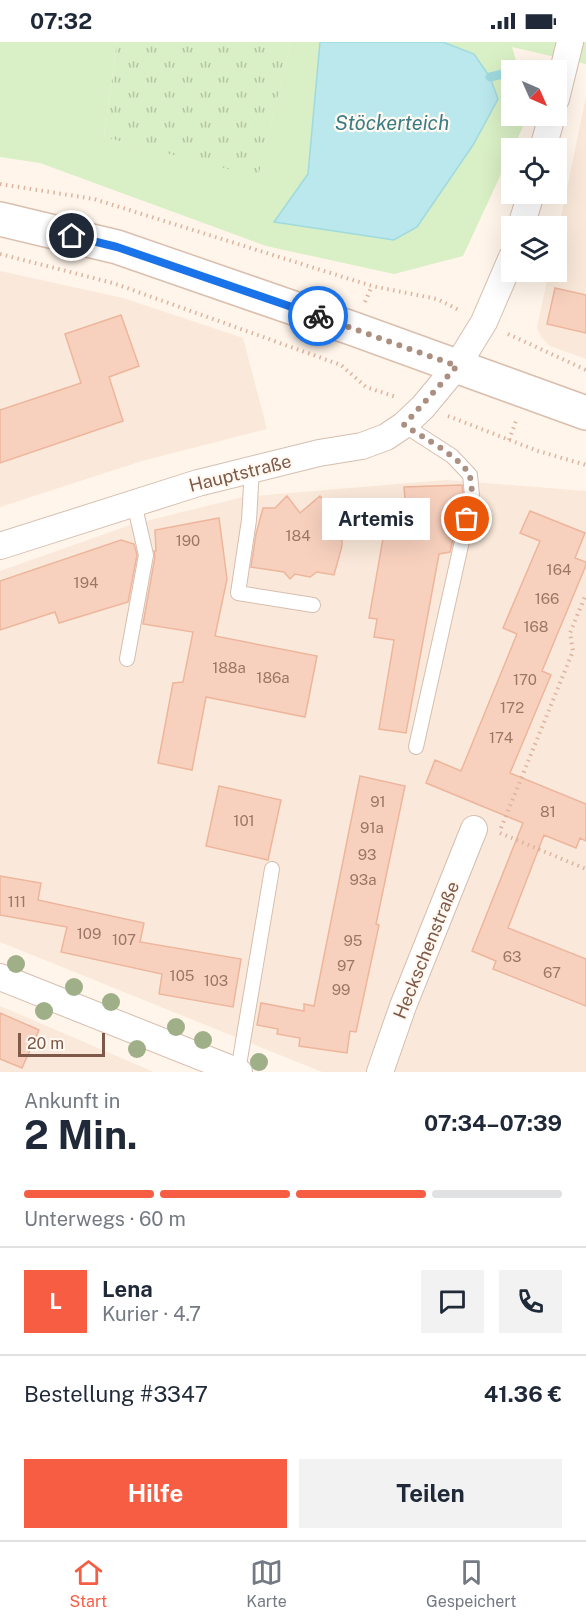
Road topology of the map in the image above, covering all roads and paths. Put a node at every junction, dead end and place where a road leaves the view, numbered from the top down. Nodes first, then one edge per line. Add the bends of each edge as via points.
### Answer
1 (570, 42) edge
2 (566, 60) edge
3 (0, 184) edge
4 (0, 219) edge
5 (0, 254) edge
6 (501, 282) edge
7 (484, 322) junction
8 (457, 366) junction
9 (586, 370) edge
10 (423, 406) junction
11 (586, 412) edge
12 (404, 425) junction
13 (586, 465) edge
14 (252, 469) junction
15 (134, 502) junction
16 (0, 546) edge
17 (586, 594) edge
18 (313, 605) dead end
19 (127, 659) dead end
20 (416, 747) dead end
21 (474, 829) joint
22 (499, 833) junction
23 (272, 869) dead end
24 (586, 869) edge
25 (0, 976) edge
26 (230, 1070) edge
27 (380, 1072) edge

1 - 2 street
3 - 7 path via 94,199 372,286 437,299
4 - 8 main road via 117,247
5 - 10 path via 113,283 286,345 340,365 366,387
6 - 7 street, Hauptstraße
7 - 8 street, Hauptstraße
7 - 9 path
8 - 10 street, Hauptstraße
8 - 11 main road
10 - 12 street, Hauptstraße
10 - 13 path via 538,451
12 - 14 street, Hauptstraße via 386,438 362,446
12 - 20 lane via 452,456 470,475 472,496
14 - 15 street, Hauptstraße
14 - 18 lane via 238,593
15 - 16 street, Hauptstraße
15 - 19 lane via 146,555
17 - 22 path via 570,633 573,651
21 - 22 path
21 - 27 street, Heckschenstraße
22 - 24 path
23 - 26 lane
25 - 26 street

